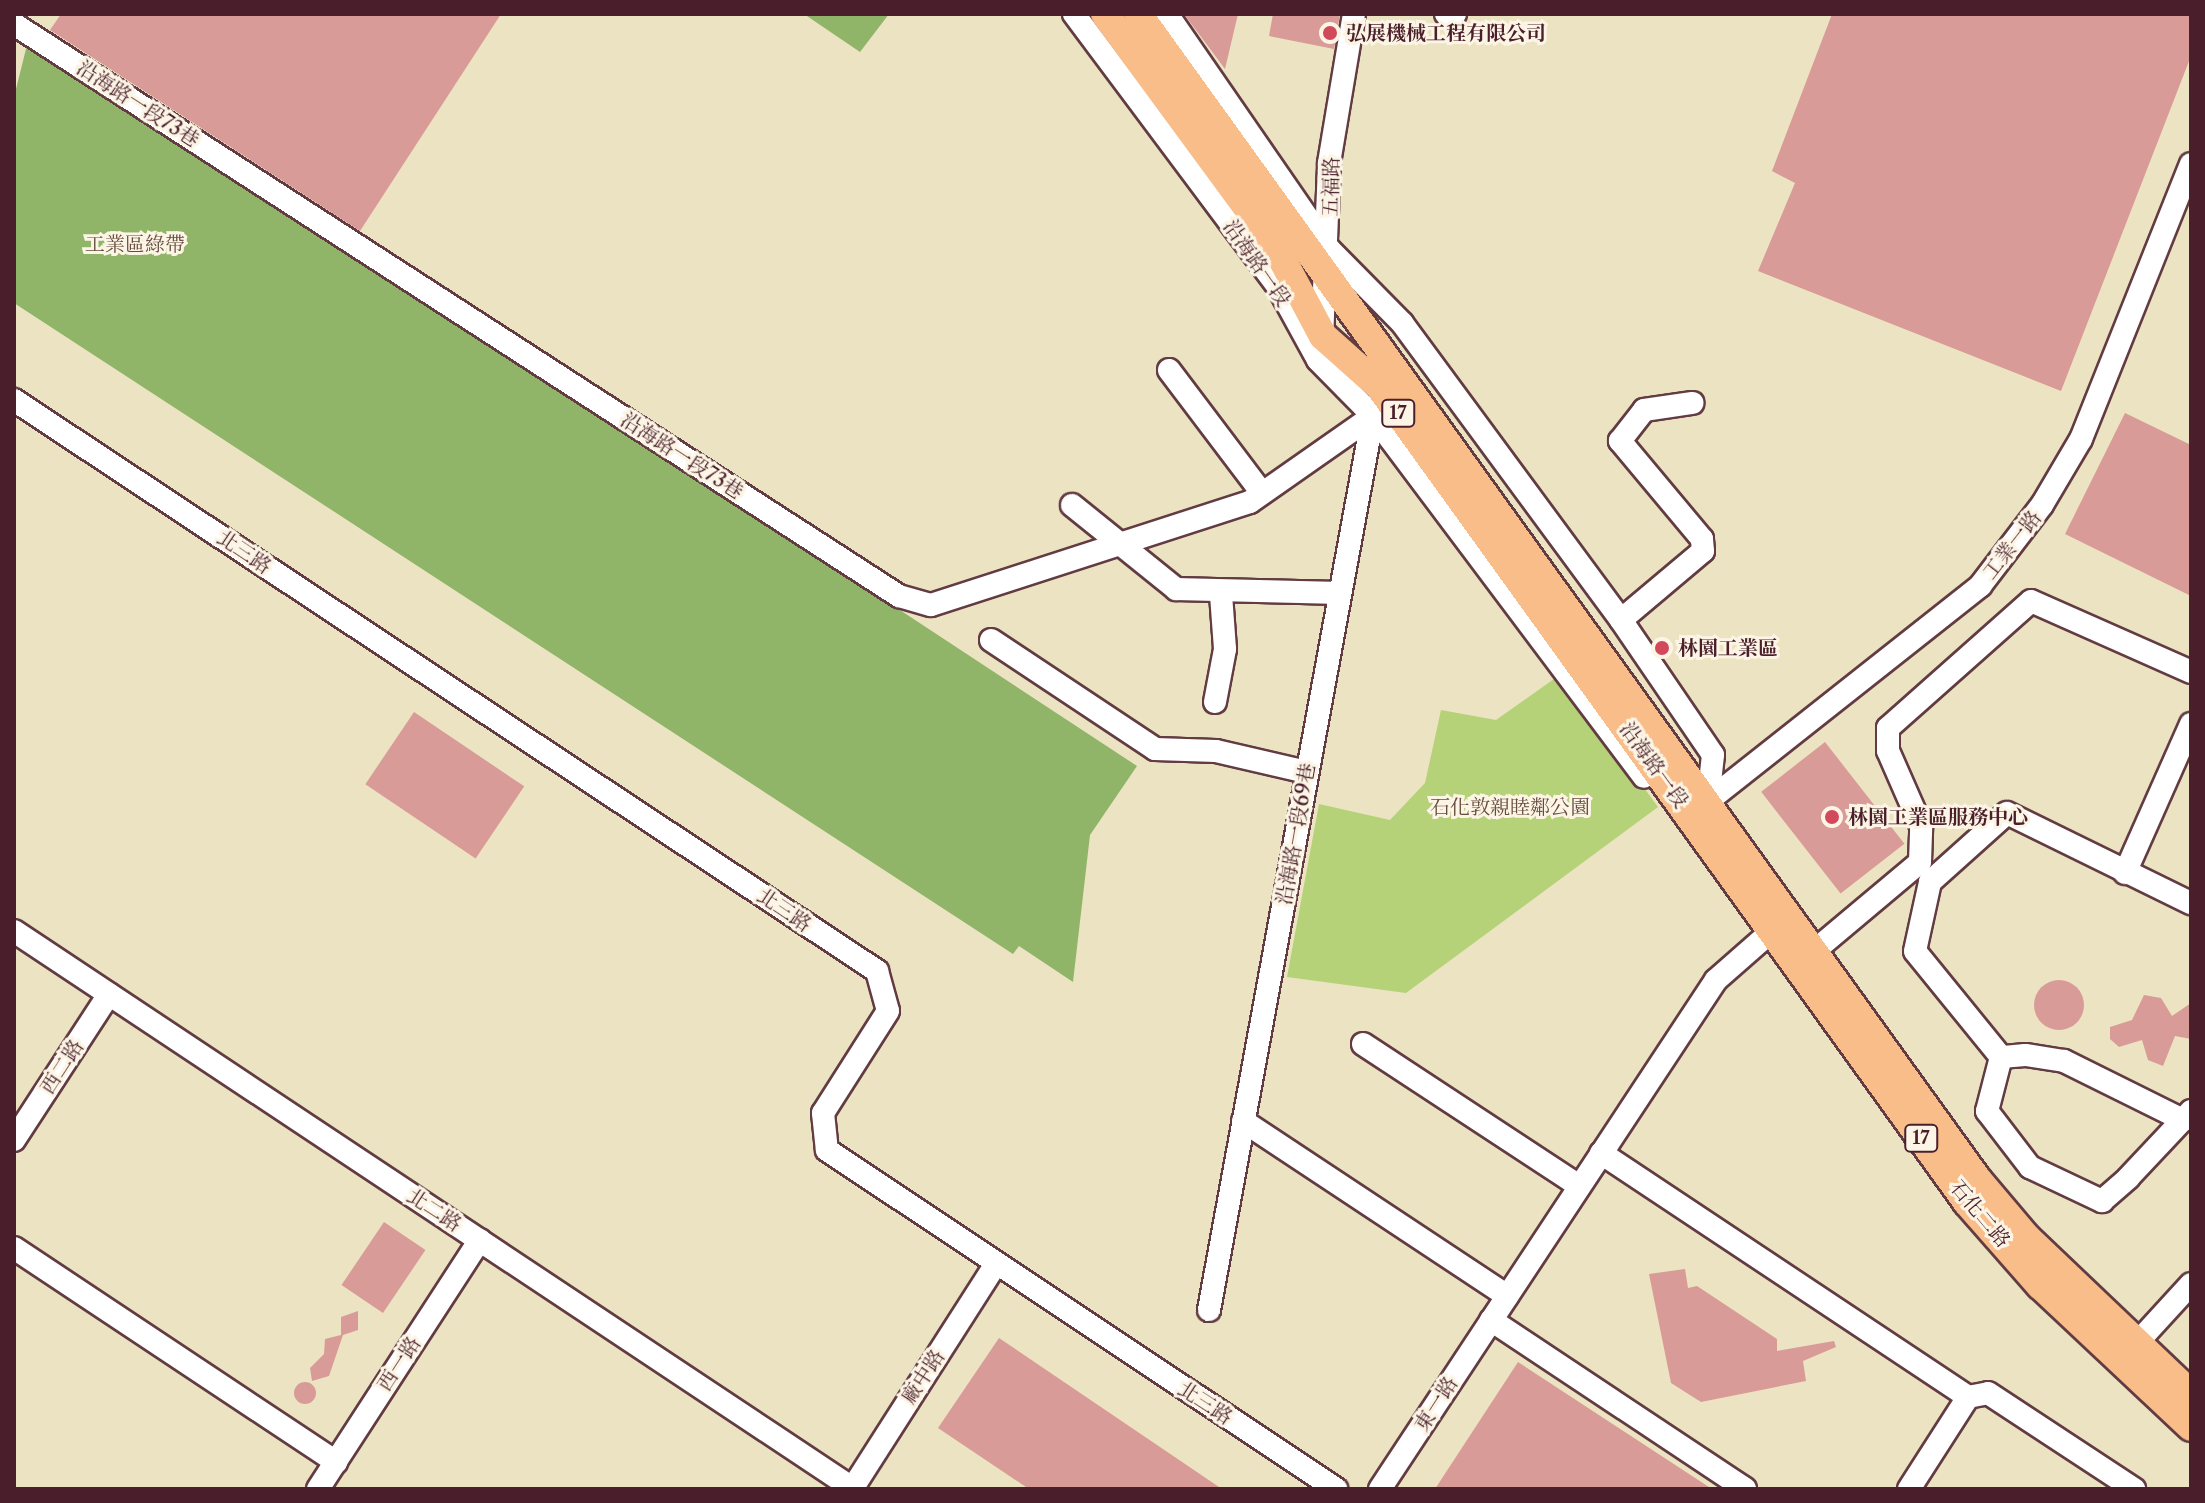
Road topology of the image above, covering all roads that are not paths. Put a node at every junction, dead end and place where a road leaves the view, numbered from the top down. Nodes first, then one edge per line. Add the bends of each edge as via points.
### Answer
1 (1074, 14) edge
2 (1105, 14) edge
3 (1138, 14) edge
4 (1167, 14) edge
5 (1354, 14) edge
6 (1446, 14) edge
7 (1455, 14) edge
8 (21, 29) edge
9 (2191, 164) edge
10 (1330, 250) junction
11 (1326, 280) junction
12 (1321, 348) junction
13 (1386, 358) junction
14 (1169, 370) dead end
15 (1379, 386) junction
16 (14, 400) edge
17 (1692, 403) dead end
18 (1373, 416) junction
19 (1262, 493) junction
20 (1072, 505) dead end
21 (1116, 546) junction
22 (1340, 593) junction
23 (1221, 595) junction
24 (1621, 620) junction
25 (991, 640) dead end
26 (2191, 672) edge
27 (1215, 702) dead end
28 (2191, 724) edge
29 (1307, 772) junction
30 (1699, 808) junction
31 (1925, 872) junction
32 (2125, 873) junction
33 (2191, 903) edge
34 (1782, 923) junction
35 (14, 931) edge
36 (1806, 958) junction
37 (109, 994) junction
38 (1363, 1044) dead end
39 (2001, 1057) junction
40 (2187, 1115) edge
41 (1243, 1121) junction
42 (14, 1140) edge
43 (1601, 1153) junction
44 (1579, 1186) junction
45 (480, 1240) junction
46 (14, 1248) edge
47 (995, 1265) junction
48 (2191, 1284) edge
49 (1507, 1296) junction
50 (1209, 1310) dead end
51 (1491, 1320) junction
52 (2136, 1344) junction
53 (2191, 1394) edge
54 (1968, 1397) junction
55 (2191, 1427) edge
56 (336, 1462) junction
57 (318, 1489) edge
58 (853, 1489) edge
59 (1336, 1489) edge
60 (1380, 1489) edge
61 (1745, 1489) edge
62 (1909, 1489) edge
63 (2134, 1489) edge

1 - 12 street, 沿海路一段
2 - 12 main road, 沿海路一段 / 17 via 1274,244
3 - 11 main road, 沿海路一段 / 17
4 - 10 street, 沿海路一段
5 - 10 street, 五福路 via 1329,163
6 - 7 street
8 - 21 street, 沿海路一段73巷 via 899,596 931,605
9 - 30 street, 工業一路 via 2081,439 2034,517 1980,586
10 - 11 street, 五福路
10 - 24 street, 沿海路一段 via 1402,323
11 - 12 street, 五福路
11 - 13 main road, 沿海路一段 / 17
12 - 15 main road, 沿海路一段 / 17
12 - 18 street, 沿海路一段
13 - 15 street, 沿海路一段69巷
13 - 30 main road, 沿海路一段 / 17
14 - 19 street
15 - 18 street, 沿海路一段69巷
15 - 30 main road, 沿海路一段 / 17
16 - 47 street, 北三路 via 877,971 888,1011 823,1113 827,1150
17 - 24 street via 1644,410 1620,441 1702,539 1703,551
18 - 19 street, 沿海路一段73巷
18 - 22 street, 沿海路一段69巷
18 - 30 street, 沿海路一段 via 1660,797
19 - 21 street, 沿海路一段73巷
20 - 21 street
21 - 23 street via 1176,589
22 - 23 street
22 - 29 street, 沿海路一段69巷
23 - 27 street via 1225,649
24 - 30 street, 沿海路一段 via 1713,755
25 - 29 street via 1155,749 1216,751
26 - 31 street via 2031,601 1888,728 1888,751 1921,826
28 - 32 street
29 - 41 street, 沿海路一段69巷
30 - 34 main road, 石化二路 / 17
31 - 32 street via 2007,813
31 - 36 street
31 - 39 street via 1915,951
32 - 33 street
34 - 36 main road, 石化二路 / 17
34 - 43 street, 東一路 via 1716,980
35 - 37 street, 北二路
36 - 52 main road, 石化二路 / 17 via 1977,1179
36 - 55 main road, 石化二路 / 17 via 1967,1202 2040,1285
37 - 42 street, 西二路
37 - 45 street, 北二路
38 - 44 street
39 - 40 street via 2064,1061
39 - 40 street via 1987,1111 2030,1167 2102,1201
41 - 49 street
41 - 50 street, 沿海路一段69巷
43 - 44 street, 東一路
43 - 54 street
44 - 49 street, 東一路
45 - 56 street, 西一路
45 - 58 street, 北二路
46 - 56 street
47 - 58 street, 廠中路
47 - 59 street, 北三路
48 - 52 street
49 - 51 street, 東一路
51 - 60 street, 東一路
51 - 61 street
52 - 53 main road, 石化二路 / 17
54 - 62 street
54 - 63 street via 1988,1393
56 - 57 street, 西一路

